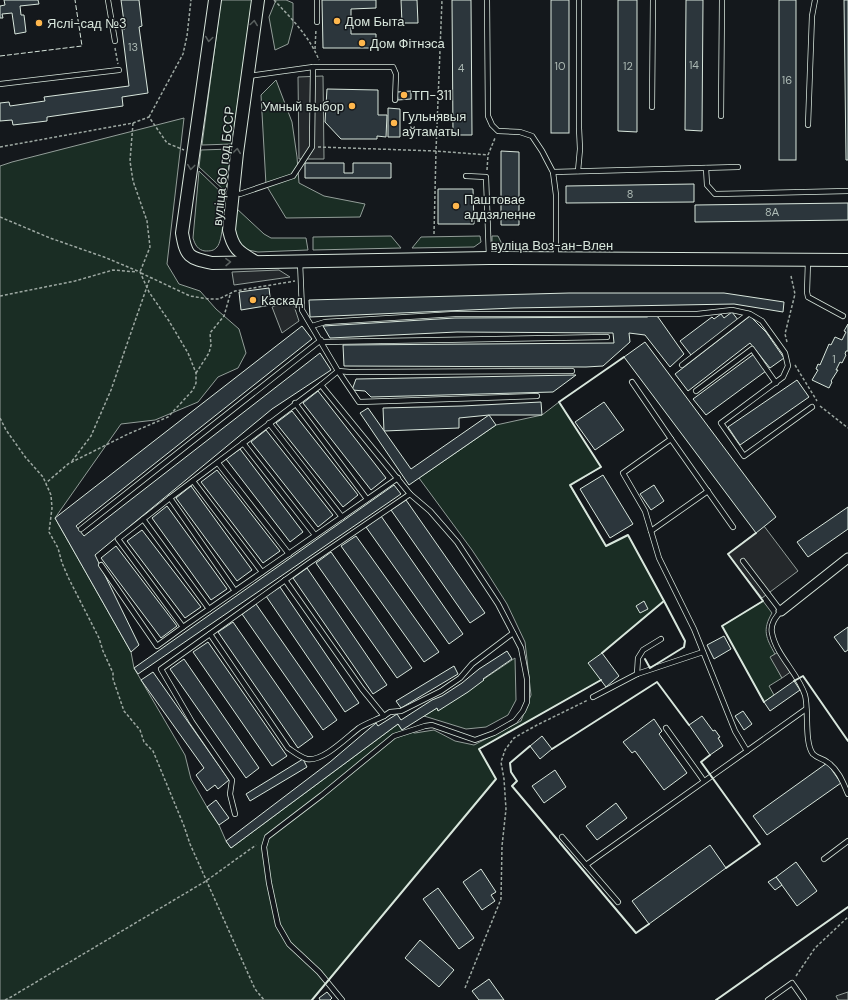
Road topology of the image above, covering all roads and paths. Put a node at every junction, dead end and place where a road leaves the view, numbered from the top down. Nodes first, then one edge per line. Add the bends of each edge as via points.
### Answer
1 (108, 0) edge
2 (191, 0) edge
3 (215, 0) edge
4 (258, 0) edge
5 (274, 0) edge
6 (317, 0) edge
7 (442, 0) edge
8 (487, 0) edge
9 (579, 0) edge
10 (653, 0) edge
11 (722, 0) edge
12 (815, 0) edge
13 (317, 22) joint
14 (114, 41) joint
15 (315, 49) junction
16 (313, 67) junction
17 (322, 67) junction
18 (119, 70) joint
19 (247, 76) junction
20 (0, 84) edge
21 (395, 100) dead end
22 (652, 107) dead end
23 (721, 116) dead end
24 (149, 117) junction
25 (133, 123) junction
26 (808, 125) dead end
27 (498, 131) junction
28 (0, 147) edge
29 (312, 147) junction
30 (436, 150) junction
31 (185, 151) dead end
32 (488, 156) junction
33 (738, 167) dead end
34 (706, 168) junction
35 (578, 171) junction
36 (553, 172) junction
37 (466, 176) dead end
38 (486, 177) junction
39 (848, 191) edge
40 (240, 194) dead end
41 (0, 217) edge
42 (434, 234) dead end
43 (489, 258) junction
44 (556, 259) junction
45 (808, 259) junction
46 (848, 260) edge
47 (256, 262) junction
48 (300, 262) junction
49 (140, 272) junction
50 (791, 276) dead end
51 (150, 277) junction
52 (301, 280) junction
53 (146, 287) junction
54 (230, 294) junction
55 (0, 296) edge
56 (748, 314) junction
57 (843, 316) dead end
58 (312, 326) junction
59 (607, 338) dead end
60 (321, 341) junction
61 (787, 342) dead end
62 (794, 362) dead end
63 (682, 365) dead end
64 (338, 371) junction
65 (572, 371) dead end
66 (196, 373) junction
67 (632, 382) dead end
68 (776, 383) junction
69 (321, 385) junction
70 (696, 391) dead end
71 (537, 396) dead end
72 (295, 403) junction
73 (812, 407) dead end
74 (0, 418) edge
75 (269, 423) junction
76 (848, 428) edge
77 (672, 439) junction
78 (243, 443) junction
79 (71, 463) junction
80 (218, 463) junction
81 (398, 478) junction
82 (193, 481) junction
83 (46, 483) junction
84 (708, 491) junction
85 (410, 494) junction
86 (170, 498) junction
87 (367, 499) junction
88 (342, 517) junction
89 (143, 519) junction
90 (733, 526) dead end
91 (81, 529) dead end
92 (651, 531) junction
93 (315, 535) junction
94 (288, 554) junction
95 (848, 558) edge
96 (743, 561) dead end
97 (101, 565) dead end
98 (262, 572) junction
99 (285, 580) junction
100 (235, 591) junction
101 (208, 609) junction
102 (781, 611) junction
103 (183, 627) junction
104 (513, 633) junction
105 (210, 634) junction
106 (661, 639) dead end
107 (703, 652) junction
108 (638, 674) junction
109 (593, 698) joint
110 (806, 709) junction
111 (384, 716) junction
112 (666, 728) dead end
113 (746, 751) junction
114 (704, 781) junction
115 (848, 794) edge
116 (235, 814) dead end
117 (267, 837) junction
118 (562, 837) dead end
119 (848, 841) edge
120 (824, 858) dead end
121 (586, 865) junction
122 (206, 881) junction
123 (618, 902) dead end
124 (848, 917) edge
125 (792, 984) junction
126 (464, 988) dead end
127 (5, 1000) edge
128 (264, 1000) edge
129 (342, 1000) edge
130 (768, 1000) edge
131 (804, 1000) edge

1 - 14 lane
2 - 24 path via 183,54
3 -> 47 main road via 182,232 185,249 194,259 212,263
19 -> 4 main road, вуліца 60 год БССР
5 - 15 path
6 - 13 lane
7 - 30 path
8 - 27 lane via 488,116
9 - 35 lane
10 - 22 lane
11 - 23 lane
12 - 26 lane via 812,16
13 - 15 path
14 - 18 path
15 - 17 path
16 - 17 lane
16 - 19 lane
16 - 29 lane
17 - 21 lane via 393,67 396,74
18 - 20 lane
47 -> 19 main road, вуліца 60 год БССР via 241,253 232,242 229,230
24 - 25 path
24 - 31 path via 167,143
25 - 28 path
25 - 49 path via 130,161 133,181 147,221 150,247
27 - 32 path
27 - 36 lane via 520,132 532,136
29 - 30 path
29 - 40 lane via 293,176
30 - 32 path
30 - 42 path
32 - 38 path
33 - 34 lane
34 - 35 lane
34 - 39 lane via 706,185 715,194
35 - 36 lane
36 - 44 lane via 556,194
37 - 38 lane
38 - 43 lane
41 - 49 path
43 - 44 main road, вуліца Воз-ан-Влен
43 - 48 main road, вуліца Воз-ан-Влен
44 - 45 main road, вуліца Воз-ан-Влен
45 - 46 main road, вуліца Воз-ан-Влен
45 - 57 lane via 808,297
47 - 48 main road, вуліца Воз-ан-Влен
48 - 52 lane
49 - 51 path
49 - 53 path
49 - 55 path via 113,270 75,281
50 - 61 path via 795,294 785,334
51 - 53 path
51 - 54 path via 190,296 219,299
52 - 54 path
52 - 58 lane via 302,310
53 - 66 path via 188,353
53 - 79 path via 111,390 91,436
54 - 66 path via 224,316 210,333 209,353
56 - 58 lane via 732,310 697,314 455,314 325,322
56 - 63 lane
56 - 68 lane via 762,321 785,353 788,366 783,377
58 - 60 lane
59 - 60 lane
60 - 64 lane
60 - 91 lane
62 - 76 path via 821,408
64 - 65 lane
64 - 69 lane
64 - 71 lane via 359,402
66 - 79 path via 193,390 168,417
67 - 77 lane
68 - 70 lane via 752,349
68 - 73 lane via 721,423 744,456
69 - 72 lane
69 - 81 lane
72 - 75 lane
72 - 87 lane
74 - 83 path via 6,430
75 - 78 lane
75 - 88 lane
77 - 84 lane
77 - 92 lane via 623,473 645,511
78 - 80 lane
78 - 93 lane
79 - 83 path
80 - 82 lane
80 - 94 lane
81 - 85 lane
81 - 87 lane
82 - 86 lane
82 - 98 lane
83 - 122 path via 51,495 52,508 49,532 99,638 113,673 124,712 140,730 144,742 153,751
84 - 90 lane
84 - 92 lane
85 - 99 lane
85 - 104 lane via 430,511 457,542 498,604
86 - 89 lane
86 - 100 lane
87 - 88 lane
88 - 93 lane
89 - 101 lane
89 - 103 lane via 118,539
92 - 107 lane via 659,558
93 - 94 lane
94 - 98 lane
95 - 102 street
96 - 102 lane
97 - 103 lane via 157,646
98 - 100 lane
99 - 105 lane
99 - 111 lane
100 - 101 lane
101 - 103 lane
102 - 110 lane via 776,616 772,632 776,644 800,684 805,696
104 - 111 lane via 472,664 460,678 440,691 401,712 390,712
104 - 117 lane via 521,648 528,702 515,721 475,740 432,725 394,736
105 - 111 lane via 288,748 296,754 308,759 320,757 361,727
105 - 116 lane via 161,669 192,722 232,780 230,794
106 - 108 lane via 643,650 638,658
107 - 108 lane
107 - 113 lane via 735,731
108 - 109 lane
109 - 126 path via 514,738 505,750 501,762 506,809 501,899
110 - 113 lane
110 - 115 lane via 809,742 813,754 831,765 839,774
112 - 114 lane
113 - 114 lane
114 - 121 lane
117 - 122 path
117 - 129 lane via 264,847 278,925 289,944 319,972
118 - 121 lane
119 - 120 lane
121 - 123 lane
122 - 127 path
122 - 128 path via 255,989
124 - 125 path via 815,948
125 - 130 lane
125 - 131 lane

